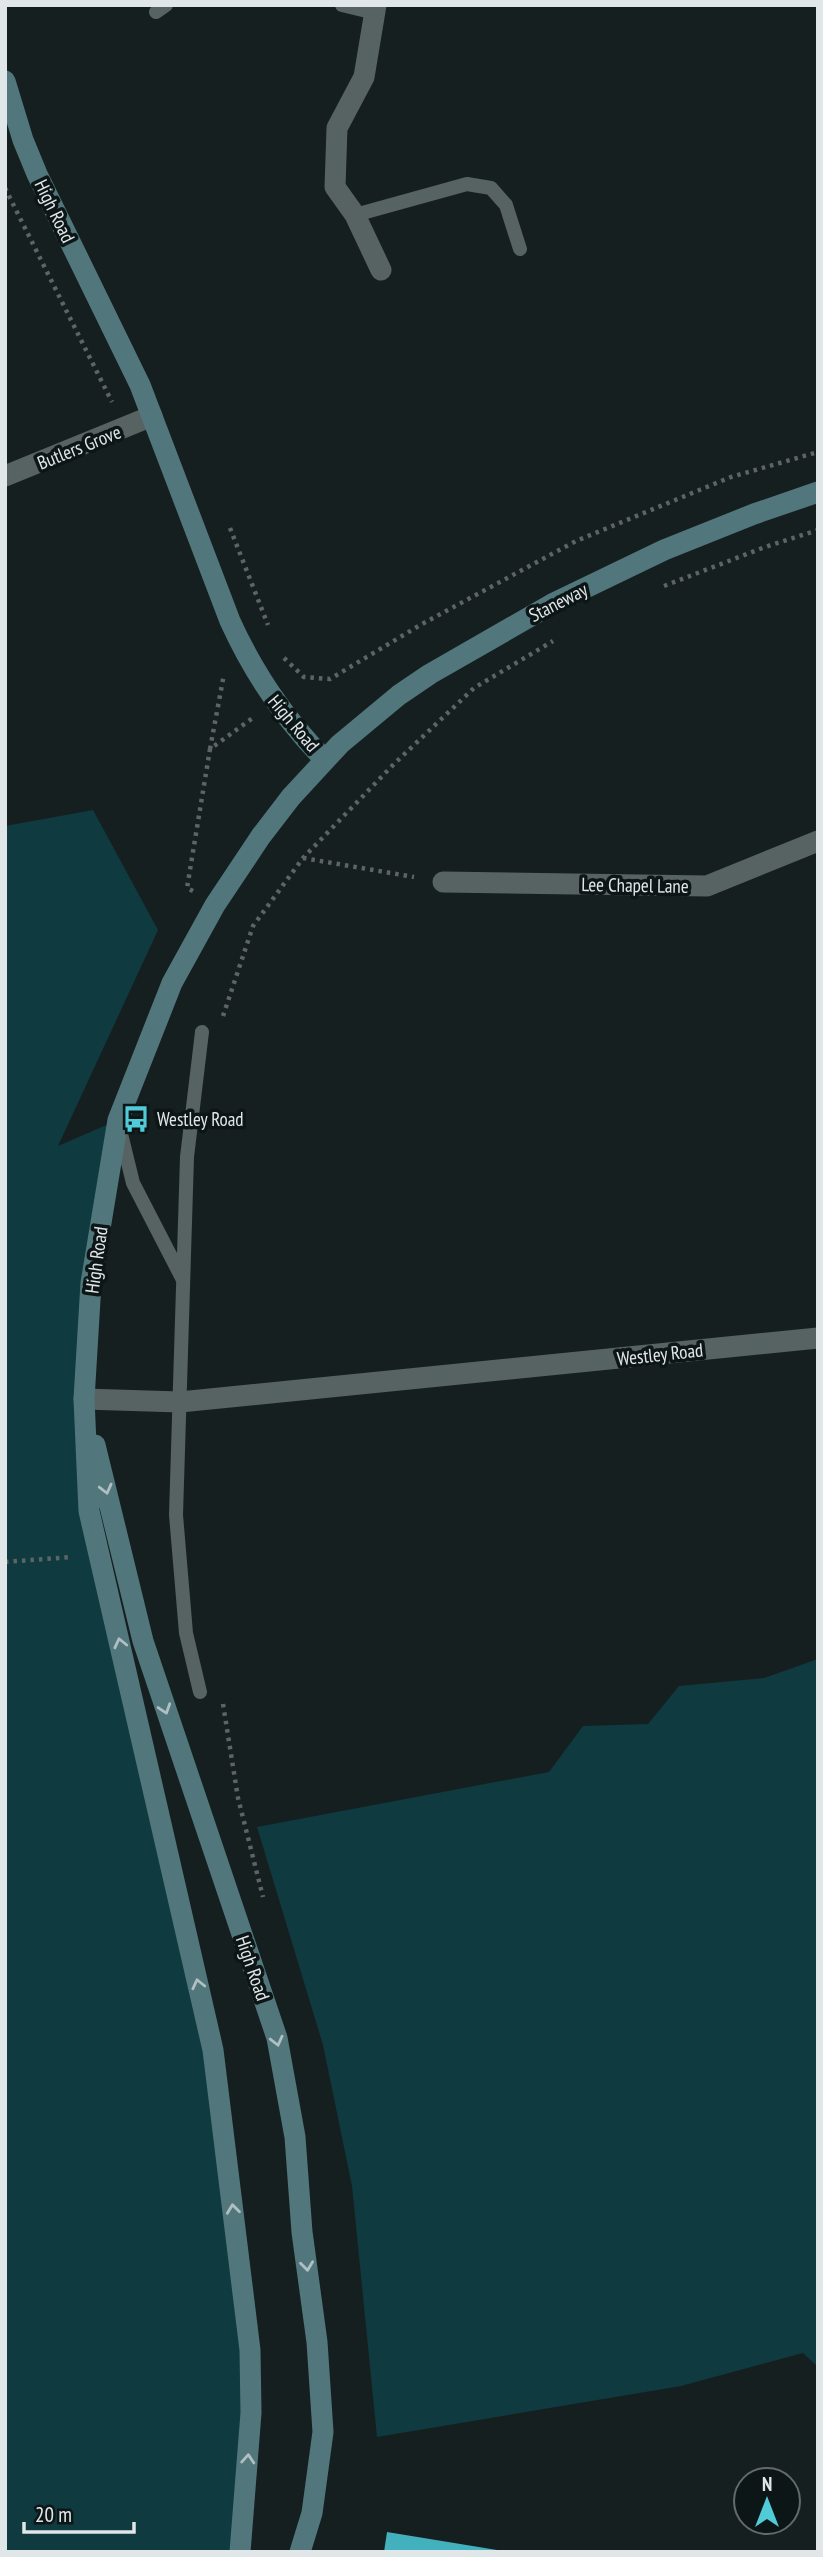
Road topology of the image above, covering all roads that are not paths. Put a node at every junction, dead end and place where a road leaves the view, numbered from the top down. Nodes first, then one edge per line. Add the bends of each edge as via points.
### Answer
1 (342, 5) edge
2 (375, 9) edge
3 (5, 81) edge
4 (355, 215) junction
5 (520, 249) dead end
6 (381, 270) dead end
7 (152, 416) junction
8 (5, 476) edge
9 (818, 492) edge
10 (324, 759) junction
11 (818, 841) edge
12 (443, 882) road end
13 (202, 1032) dead end
14 (118, 1120) junction
15 (182, 1279) junction
16 (818, 1338) edge
17 (84, 1399) junction
18 (180, 1402) junction
19 (200, 1692) dead end
20 (240, 2552) edge
21 (300, 2552) edge

1 - 2 lane
2 - 4 street via 364,77 337,128 335,187
3 - 7 main road, High Road via 37,174
4 - 5 lane via 467,184 491,188 506,205
4 - 6 street
7 - 8 street, Butlers Grove
7 - 10 main road, High Road via 246,655 274,701
9 - 10 main road, Staneway via 664,550 508,628 399,695
10 - 14 main road, High Road via 261,836 215,905 172,983
11 - 12 street, Lee Chapel Lane via 707,886
13 - 15 lane via 187,1157
14 - 15 lane via 133,1183
14 - 17 main road, High Road via 91,1283
15 - 18 lane
16 - 18 street, Westley Road
17 - 18 street, Westley Road
20 -> 17 main road, High Road via 251,2413 250,2350 213,2050 89,1511
17 -> 21 main road, High Road via 143,1641 277,2038 295,2137 323,2432 312,2513
18 - 19 lane via 176,1515 186,1633

